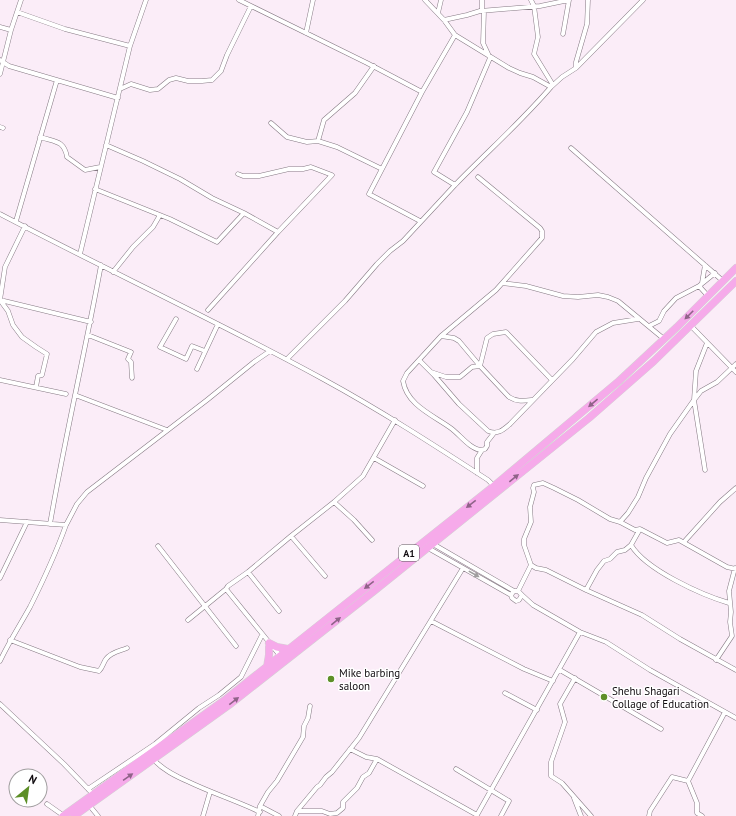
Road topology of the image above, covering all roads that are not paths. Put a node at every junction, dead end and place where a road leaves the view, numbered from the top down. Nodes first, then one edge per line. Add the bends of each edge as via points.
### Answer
1 (21, 0) edge
2 (146, 0) edge
3 (238, 0) edge
4 (312, 0) edge
5 (425, 0) edge
6 (441, 0) edge
7 (482, 0) edge
8 (531, 0) edge
9 (569, 0) edge
10 (588, 0) edge
11 (644, 0) edge
12 (251, 6) junction
13 (534, 6) junction
14 (483, 11) junction
15 (17, 12) junction
16 (438, 13) junction
17 (444, 20) junction
18 (0, 27) edge
19 (11, 30) junction
20 (306, 33) junction
21 (563, 34) dead end
22 (455, 35) junction
23 (130, 46) junction
24 (488, 55) junction
25 (2, 61) edge
26 (374, 66) junction
27 (576, 68) junction
28 (0, 74) edge
29 (57, 80) junction
30 (552, 86) junction
31 (120, 90) junction
32 (422, 92) junction
33 (118, 98) junction
34 (272, 123) dead end
35 (40, 137) junction
36 (318, 140) junction
37 (106, 146) junction
38 (571, 148) dead end
39 (100, 167) junction
40 (382, 169) junction
41 (238, 174) dead end
42 (478, 177) dead end
43 (455, 185) junction
44 (95, 189) junction
45 (244, 213) junction
46 (0, 215) edge
47 (160, 215) junction
48 (16, 221) junction
49 (420, 222) junction
50 (25, 226) junction
51 (278, 232) junction
52 (80, 254) junction
53 (101, 265) junction
54 (705, 265) junction
55 (736, 268) edge
56 (113, 272) junction
57 (715, 273) junction
58 (723, 281) junction
59 (736, 281) edge
60 (502, 283) junction
61 (700, 284) junction
62 (733, 288) edge
63 (708, 297) junction
64 (0, 300) edge
65 (713, 304) junction
66 (208, 310) dead end
67 (176, 319) dead end
68 (638, 319) junction
69 (91, 322) junction
70 (218, 324) junction
71 (648, 326) junction
72 (691, 326) junction
73 (88, 335) junction
74 (441, 336) junction
75 (664, 339) junction
76 (707, 343) junction
77 (205, 351) junction
78 (270, 351) junction
79 (287, 359) junction
80 (418, 360) junction
81 (736, 364) edge
82 (480, 366) junction
83 (732, 368) junction
84 (197, 369) dead end
85 (431, 372) junction
86 (736, 372) edge
87 (132, 378) dead end
88 (0, 380) edge
89 (552, 380) junction
90 (36, 387) junction
91 (66, 394) dead end
92 (75, 395) junction
93 (533, 400) junction
94 (694, 400) junction
95 (395, 420) junction
96 (167, 430) junction
97 (494, 433) junction
98 (482, 450) junction
99 (374, 458) junction
100 (705, 470) dead end
101 (477, 473) junction
102 (424, 486) dead end
103 (494, 486) junction
104 (736, 488) edge
105 (334, 502) junction
106 (0, 520) edge
107 (27, 522) junction
108 (620, 522) junction
109 (50, 524) junction
110 (66, 525) junction
111 (640, 529) junction
112 (291, 536) junction
113 (372, 540) dead end
114 (684, 542) junction
115 (631, 545) junction
116 (158, 546) dead end
117 (430, 546) junction
118 (531, 565) junction
119 (463, 568) junction
120 (735, 568) edge
121 (248, 572) junction
122 (325, 576) dead end
123 (0, 578) edge
124 (226, 589) junction
125 (586, 590) junction
126 (514, 592) junction
127 (522, 595) junction
128 (519, 600) junction
129 (729, 603) junction
130 (533, 605) junction
131 (204, 607) junction
132 (279, 610) dead end
133 (188, 620) dead end
134 (431, 621) junction
135 (580, 632) junction
136 (10, 640) junction
137 (266, 641) junction
138 (236, 646) dead end
139 (127, 648) dead end
140 (288, 649) junction
141 (281, 660) junction
142 (716, 660) junction
143 (0, 661) edge
144 (266, 667) junction
145 (560, 670) junction
146 (736, 670) edge
147 (575, 678) junction
148 (553, 681) junction
149 (505, 693) dead end
150 (0, 704) edge
151 (310, 706) dead end
152 (537, 710) junction
153 (725, 712) junction
154 (736, 718) edge
155 (661, 729) dead end
156 (350, 749) junction
157 (153, 759) junction
158 (377, 759) junction
159 (456, 769) dead end
160 (688, 781) junction
161 (491, 790) junction
162 (90, 792) junction
163 (210, 792) junction
164 (573, 795) junction
165 (48, 805) edge
166 (89, 805) junction
167 (260, 806) junction
168 (298, 811) junction
169 (259, 814) edge
170 (63, 816) edge
171 (74, 816) edge
172 (98, 816) edge
173 (203, 816) edge
174 (279, 816) edge
175 (295, 816) edge
176 (501, 816) edge
177 (581, 816) edge
178 (591, 816) edge
179 (649, 816) edge
180 (702, 816) edge

1 - 15 street
2 - 23 street
3 - 12 street
4 - 20 street
5 - 16 street
6 - 16 street
7 - 14 street
8 - 13 street
9 - 13 street
9 - 21 street
10 - 27 street via 587,24
11 - 27 street
12 - 20 street
12 - 31 street via 221,71 212,80 188,81 176,78 158,89 150,90 131,84
13 - 14 street
13 - 30 street via 538,37 534,54
14 - 17 street
14 - 24 street via 483,42
15 - 19 street
15 - 23 street via 65,29
16 - 17 street
17 - 22 street
18 - 19 street
19 - 25 street
20 - 26 street
22 - 24 street
22 - 32 street
23 - 31 street
24 - 30 street via 509,68
24 - 43 street via 490,58 467,112 434,172
25 - 28 street
25 - 29 street via 9,66
26 - 32 street
26 - 36 street via 356,93 324,120
27 - 30 street
29 - 33 street
29 - 35 street
30 - 43 street
31 - 33 street
32 - 40 street
33 - 37 street
34 - 36 street via 287,137 307,142
35 - 39 street via 62,145 67,157 85,170
35 - 48 street
36 - 40 street via 337,146
37 - 39 street
37 - 45 street via 143,161
38 - 54 street
39 - 44 street
40 - 49 street via 369,194
41 - 51 street via 259,176 311,167 332,175
42 - 60 street via 542,231 541,241
43 - 49 street
44 - 47 street
44 - 52 street
45 - 47 street via 217,242
45 - 51 street
46 - 48 street
47 - 56 street via 153,227
48 - 50 street
49 - 79 street
50 - 52 street
50 - 64 street via 5,267
51 - 66 street
52 - 53 street
53 - 56 street
53 - 69 street
54 - 57 street
54 - 61 street
55 - 58 highway, A1
56 - 70 street
57 - 58 street
57 - 61 street
58 - 63 highway, A1
59 - 62 highway, A1
60 - 68 street via 526,286 563,296 608,297 618,301
60 - 74 street
61 - 63 street
61 - 71 street via 676,298 659,321
62 - 65 highway, A1
63 - 65 highway
63 -> 75 highway, A1
64 - 69 street
64 - 90 street via 22,337 47,354
65 - 72 highway, A1
67 - 77 street via 160,347 186,359 192,346
68 - 71 street
68 - 89 street via 613,323 599,330
69 - 73 street
70 - 77 street
70 - 78 street
71 - 75 street
72 - 76 street
117 -> 72 highway, A1 via 595,413
73 - 87 street via 131,352 128,359 131,362
73 - 92 street
74 - 80 street
74 - 82 street via 460,341
75 -> 103 highway, A1
76 - 83 street
76 - 94 street via 696,371
77 - 84 street
78 - 79 street
78 - 96 street
79 - 95 street
80 - 85 street
80 - 98 street via 403,381 411,397 425,412 452,428 473,447
81 - 83 street
82 - 85 street via 472,367 460,377 446,377
82 - 89 street via 487,338 493,334 506,332
82 - 93 street via 514,400
83 - 86 street
83 - 94 street
85 - 97 street via 458,404 488,431
88 - 90 street
89 - 93 street
90 - 91 street
92 - 96 street
92 - 109 street
93 - 97 street via 510,424 500,432
94 - 100 street
94 - 108 street via 670,434 638,497
95 - 99 street
95 - 101 street
96 - 110 street via 81,498
97 - 98 street
98 - 101 street via 477,458
99 - 102 street
99 - 105 street via 363,476
101 - 103 street
103 -> 140 highway, A1
104 - 114 street
105 - 112 street
105 - 113 street
106 - 107 street
107 - 109 street
107 - 123 street
108 - 111 street via 634,530
108 - 118 street via 549,485 534,484 530,507 531,522 524,539
109 - 110 street
110 - 136 street via 30,608
111 - 114 street via 667,543 679,540
111 - 115 street
112 - 121 street
112 - 122 street
114 - 120 street via 727,567
115 - 125 street via 604,561
115 - 129 street via 648,563 664,574 701,593
116 - 131 street
117 - 119 street
117 - 126 street
141 -> 117 highway, A1
118 - 125 street
118 - 126 street
119 -> 126 street
119 - 134 street
120 - 129 street via 729,591
121 - 124 street
121 - 132 street
124 - 131 street
124 - 137 street
125 - 142 street via 642,615
126 - 127 street
126 - 128 street via 514,600
127 - 128 street
127 - 130 street
128 - 130 street
129 - 142 street via 732,636
130 - 135 street
131 - 133 street
131 - 138 street
134 - 148 street via 524,669
134 - 156 street via 371,720
135 - 145 street
135 - 153 street via 606,642
136 - 139 street via 80,667 99,671 110,655
136 - 143 street
137 - 140 highway
137 - 141 street
137 - 144 highway via 269,655
137 - 162 street via 241,677
140 - 141 highway, A1
141 - 144 highway, A1
157 -> 141 highway, A1 via 229,705
142 - 146 street
144 - 162 highway, A1 via 160,747
145 - 147 street
145 - 148 street
147 - 155 street
147 - 164 street via 560,704 565,722 551,762 551,776
148 - 152 street
149 - 152 street
150 - 162 street
151 - 167 street via 303,737
152 - 161 street
153 - 154 street
153 - 160 street
156 - 158 street via 366,758
156 - 168 street
157 - 163 street via 161,768
166 -> 157 highway, A1
158 - 161 street via 477,815
158 - 168 street via 338,813
159 - 161 street
160 - 179 street via 672,777
160 - 180 street via 697,804 697,813
161 - 176 street via 509,801
162 - 170 highway, A1
163 - 169 street
163 - 173 street
164 - 177 street
164 - 178 street
165 - 170 street
166 - 171 highway, A1
166 - 172 street
167 - 169 street
167 - 174 street
168 - 175 street

